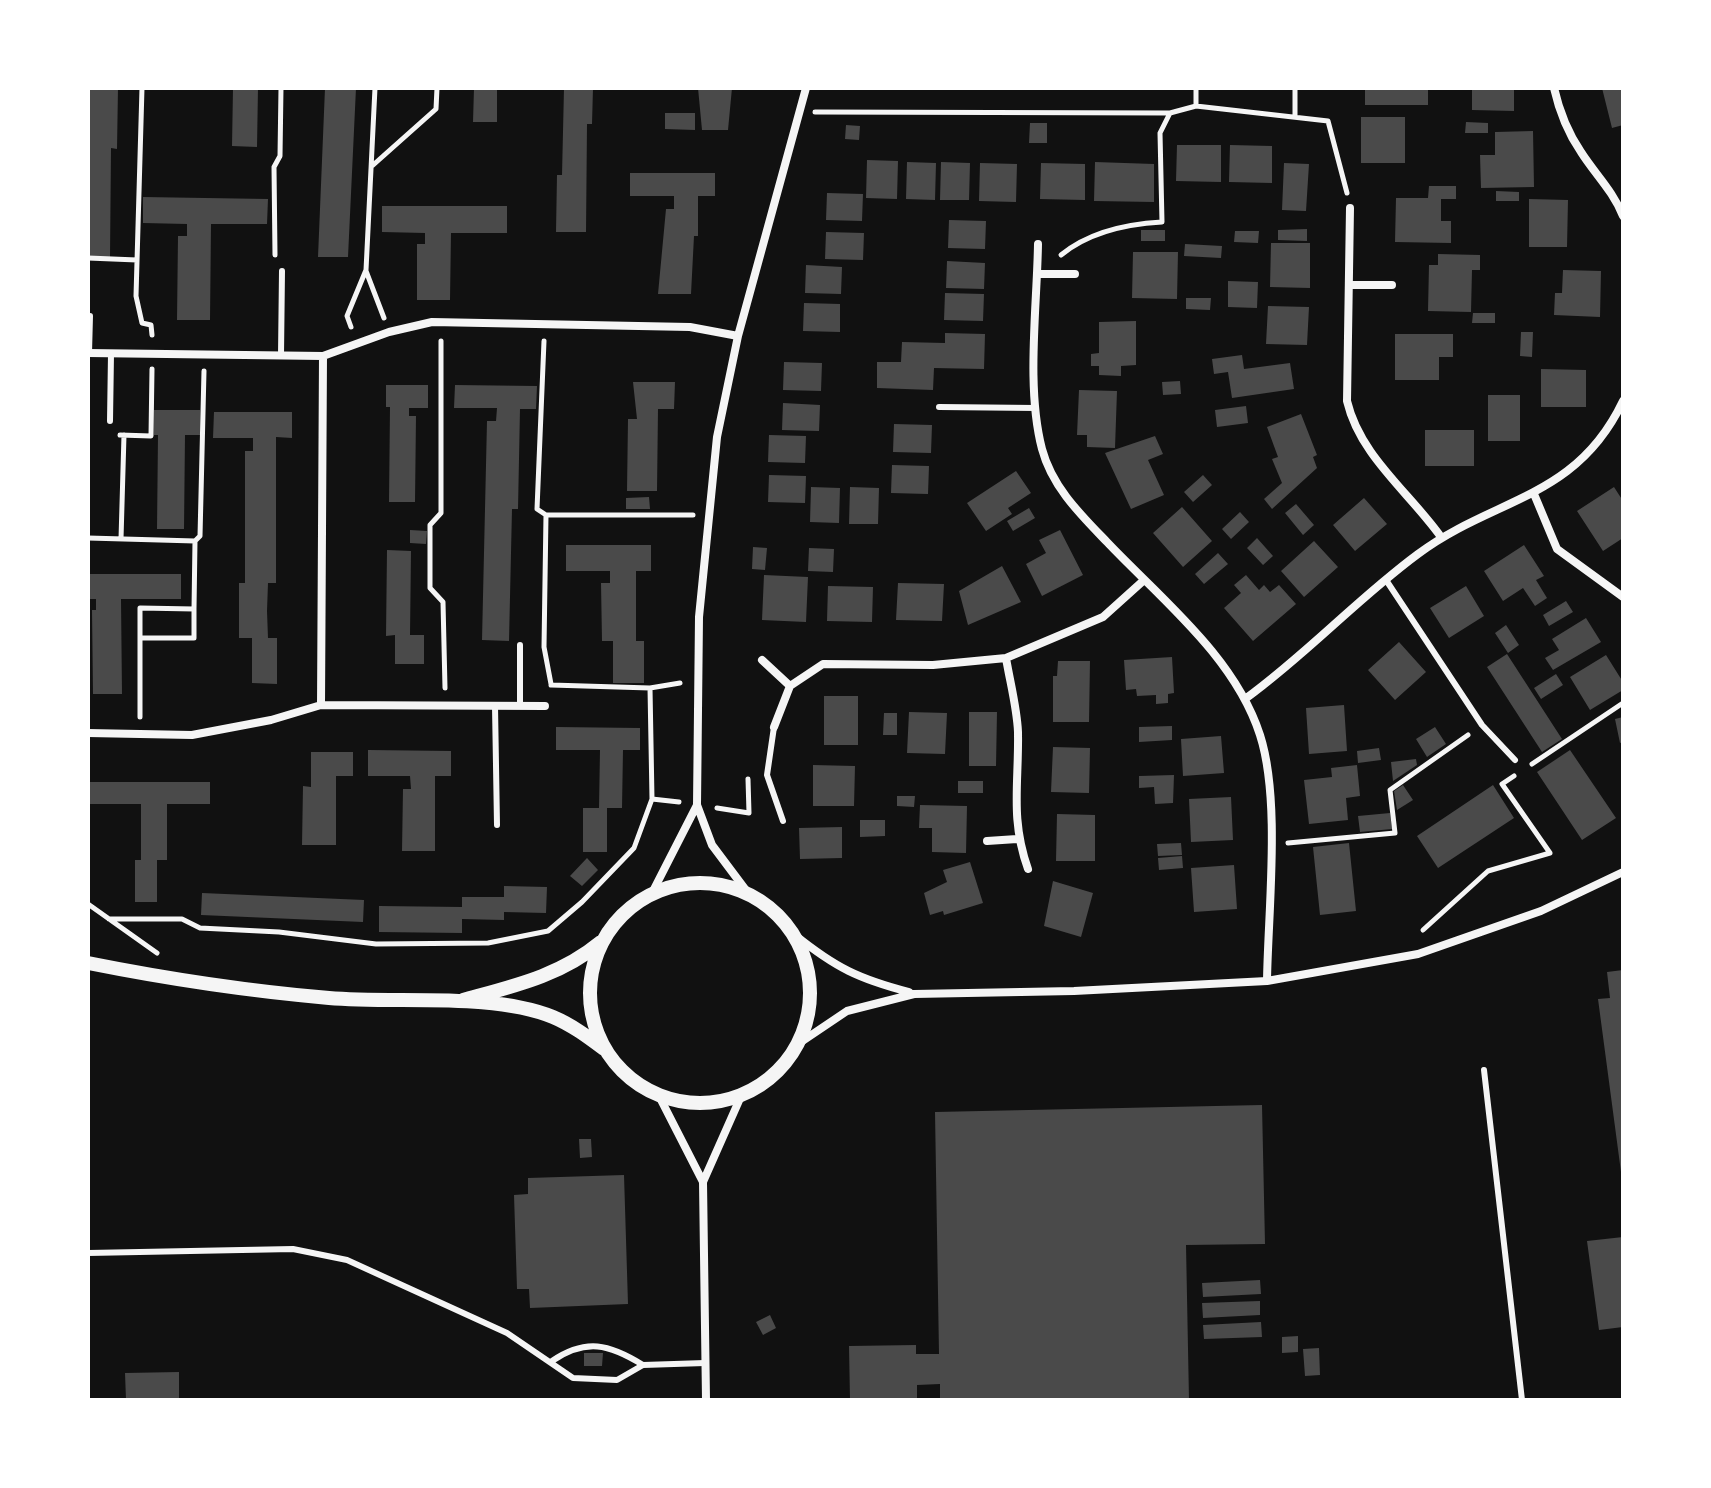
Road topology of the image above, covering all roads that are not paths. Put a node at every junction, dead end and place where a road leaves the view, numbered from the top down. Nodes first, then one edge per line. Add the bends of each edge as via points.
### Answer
1 (806, 88) edge
2 (1554, 88) edge
3 (1619, 196) edge
4 (1350, 208) road end
5 (1623, 216) edge
6 (1038, 244) dead end
7 (282, 271) road end
8 (1038, 274) junction
9 (1075, 274) dead end
10 (1349, 285) junction
11 (1392, 285) dead end
12 (90, 316) edge
13 (738, 336) junction
14 (88, 353) edge
15 (111, 354) junction
16 (281, 355) junction
17 (323, 356) junction
18 (1623, 401) edge
19 (939, 407) dead end
20 (1036, 408) junction
21 (110, 421) dead end
22 (1534, 494) junction
23 (1441, 537) junction
24 (1386, 580) junction
25 (1143, 581) junction
26 (1623, 597) edge
27 (520, 645) dead end
28 (1006, 658) junction
29 (762, 660) dead end
30 (790, 686) junction
31 (1245, 699) junction
32 (321, 705) junction
33 (495, 706) junction
34 (520, 706) junction
35 (545, 706) road end
36 (774, 727) joint
37 (88, 733) edge
38 (1515, 760) dead end
39 (697, 805) junction
40 (783, 821) dead end
41 (497, 825) dead end
42 (1017, 839) junction
43 (987, 841) dead end
44 (1028, 869) dead end
45 (1623, 872) edge
46 (652, 893) junction
47 (748, 893) junction
48 (795, 935) junction
49 (605, 938) junction
50 (88, 963) edge
51 (1267, 981) junction
52 (914, 994) junction
53 (455, 1002) junction
54 (798, 1044) junction
55 (608, 1052) junction
56 (1484, 1070) dead end
57 (658, 1094) junction
58 (742, 1094) junction
59 (703, 1182) junction
60 (88, 1253) edge
61 (552, 1361) junction
62 (705, 1363) junction
63 (643, 1365) junction
64 (706, 1400) edge
65 (1522, 1400) edge

1 - 13 street
2 - 3 street via 1580,152
3 - 5 street
4 - 10 street
6 - 8 street
7 - 16 lane
8 - 9 street
8 - 20 street
10 - 11 street
10 - 23 street via 1347,401 1353,425
12 - 14 lane
13 - 17 street via 690,327 441,322 389,332
13 - 39 street via 706,515 696,679
14 - 15 street
15 - 16 street
15 - 21 lane
16 - 17 street
17 - 32 street
18 - 22 street via 1574,469
19 - 20 lane
20 - 25 street via 1043,450 1059,488
22 - 23 street
22 - 26 street via 1557,549
23 - 24 street
24 - 31 street
24 - 38 lane via 1482,725
25 - 28 street via 1103,617
25 - 31 street via 1207,648
27 - 34 lane
28 - 30 street via 933,665 843,661 823,664
28 - 42 street via 1018,730
29 - 30 street
30 - 36 street
31 - 51 street via 1268,767
32 - 33 street
32 - 37 street via 192,735
33 - 34 street
33 - 41 lane
34 - 35 street
36 - 40 lane via 767,775
39 - 46 street
39 - 47 street via 712,845
42 - 43 street
42 - 44 street
45 - 51 street via 1541,911 1418,954
46 - 47 street via 695,882
46 - 49 street via 618,920
47 - 48 street via 780,916
48 - 52 street via 834,966
48 - 54 street via 811,982 809,1014
49 - 53 street via 555,973
49 - 55 street via 590,985 597,1031
50 - 53 street via 331,999
51 - 52 street
52 - 54 street via 847,1011
53 - 55 street via 551,1016
54 - 58 street via 775,1074
55 - 57 street via 630,1077
56 - 65 lane
57 - 58 street via 700,1103
57 - 59 street
58 - 59 street
59 - 62 street
60 - 61 lane via 319,1253 347,1260 507,1333
61 - 63 lane via 573,1346 617,1349
61 - 63 lane via 573,1378 617,1380
62 - 63 lane
62 - 64 street

